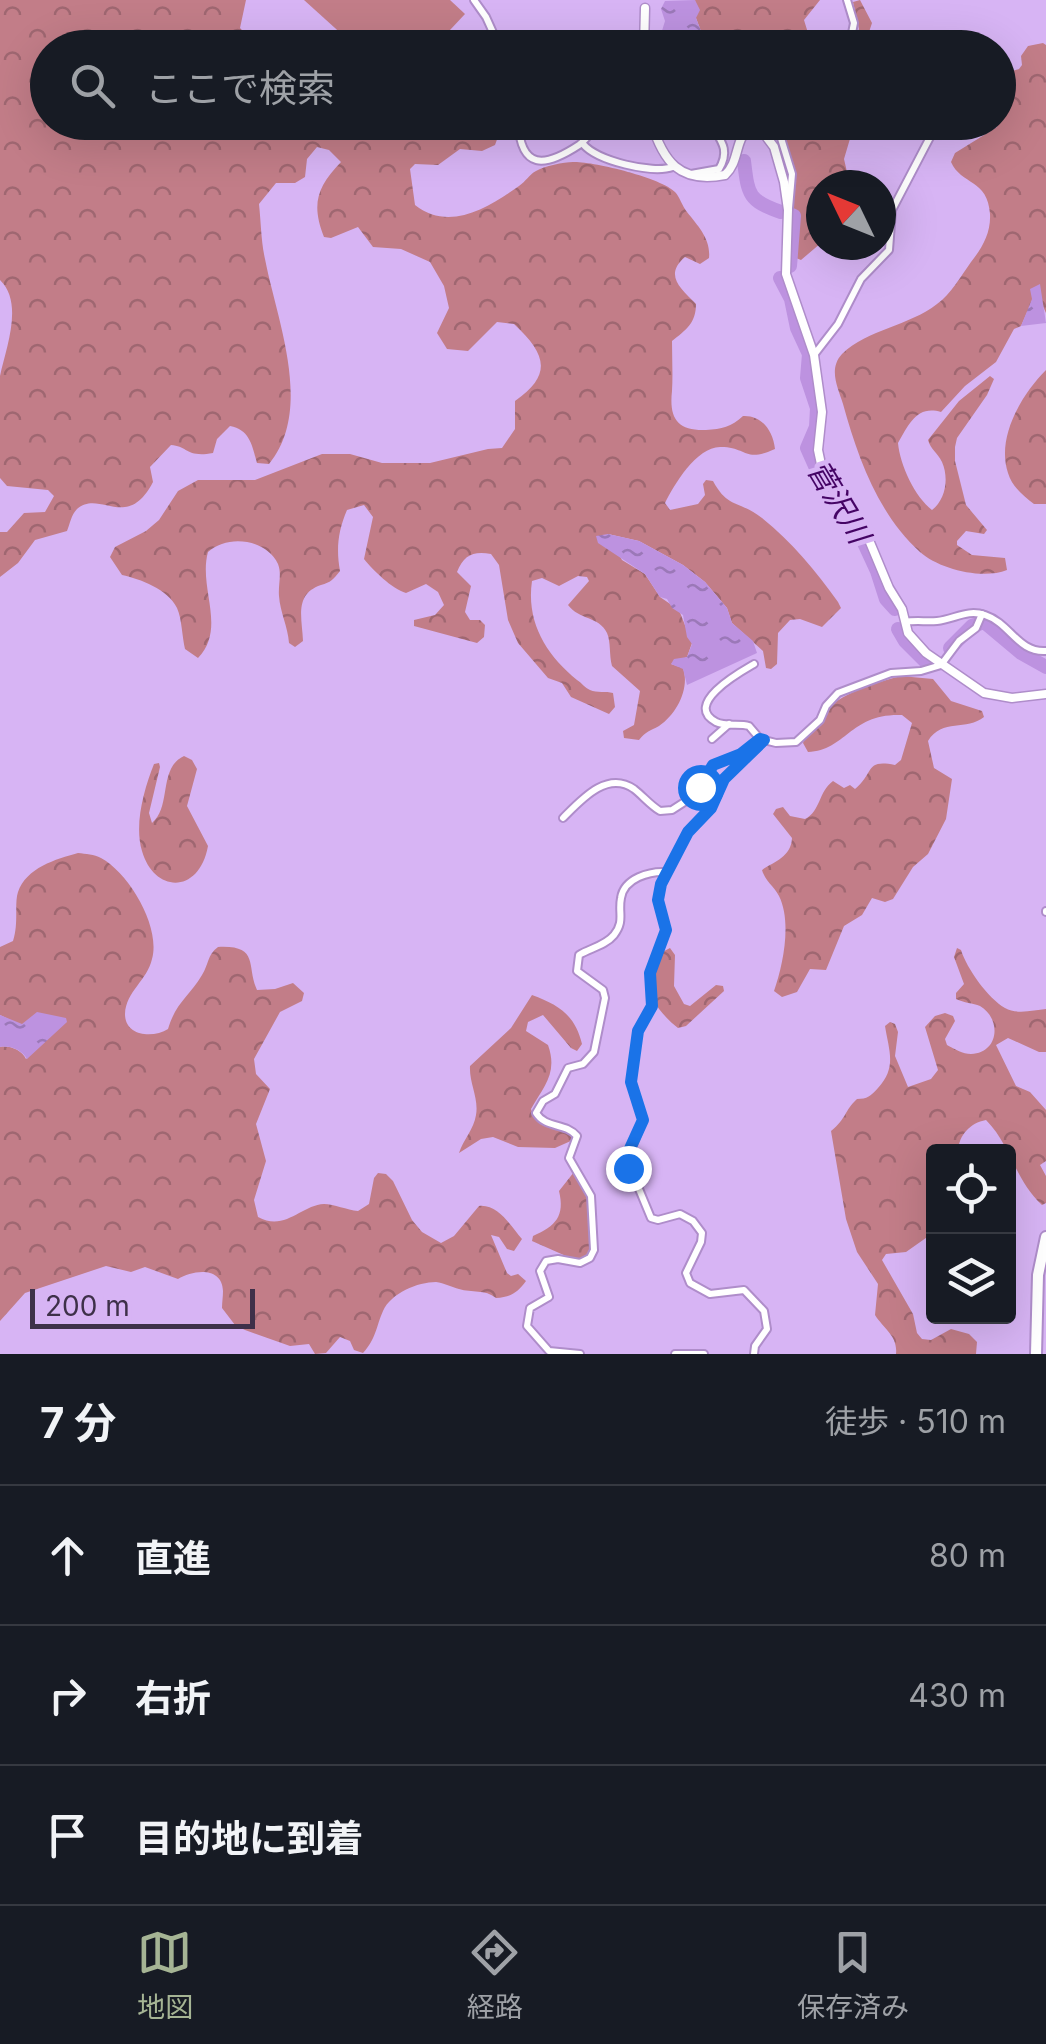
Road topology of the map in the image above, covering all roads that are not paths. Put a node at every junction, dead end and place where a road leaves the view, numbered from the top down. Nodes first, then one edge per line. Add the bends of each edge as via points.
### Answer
1 (474, 0) edge
2 (848, 0) edge
3 (644, 4) edge
4 (492, 30) edge
5 (644, 30) edge
6 (853, 30) edge
7 (519, 140) edge
8 (585, 140) edge
9 (657, 140) edge
10 (722, 140) edge
11 (742, 140) edge
12 (768, 140) edge
13 (782, 140) edge
14 (929, 140) edge
15 (583, 144) junction
16 (673, 167) junction
17 (691, 174) junction
18 (788, 210) junction
19 (814, 354) junction
20 (979, 620) junction
21 (905, 622) junction
22 (1046, 650) edge
23 (754, 664) dead end
24 (940, 665) junction
25 (1046, 694) edge
26 (729, 724) junction
27 (712, 740) dead end
28 (762, 740) junction
29 (563, 818) dead end
30 (666, 872) junction
31 (1046, 1237) edge
32 (580, 1354) edge
33 (674, 1354) edge
34 (704, 1354) edge
35 (754, 1354) edge
36 (1036, 1354) edge

1 - 4 street
2 - 6 street
3 - 5 street
7 - 15 street via 528,157 540,161
8 - 15 street
9 - 16 street
10 - 17 street via 719,169
11 - 17 street via 724,175
12 - 18 street
13 - 18 street via 792,174
14 - 19 street via 892,210 888,250 861,278
15 - 16 street via 596,156 656,170
16 - 17 street
18 - 19 street via 786,274
19 - 21 street via 822,469 859,516
20 - 21 street via 964,613
20 - 22 street via 998,622 1026,648
20 - 24 street
21 - 24 street
23 - 26 street via 725,681 708,703 713,720
24 - 25 street via 994,697
24 - 28 street via 891,672 838,693 802,738 786,744
26 - 27 street
26 - 28 street via 749,726
28 - 29 street via 713,765 696,793 672,810 611,783
28 - 30 street via 724,779
30 - 32 street via 628,884 614,935 579,954 576,971 603,990 606,1006 594,1052 568,1068 536,1113 577,1136 570,1158 591,1196 594,1250 580,1263 546,1261 540,1271 549,1297 530,1308 527,1326 549,1352
30 - 35 street via 658,892 666,930 650,973 652,1006 638,1031 631,1082 643,1120 628,1168 653,1220 680,1214 702,1233 686,1273 690,1283 710,1294 744,1290 757,1301 768,1322
31 - 36 main road
33 - 34 street

